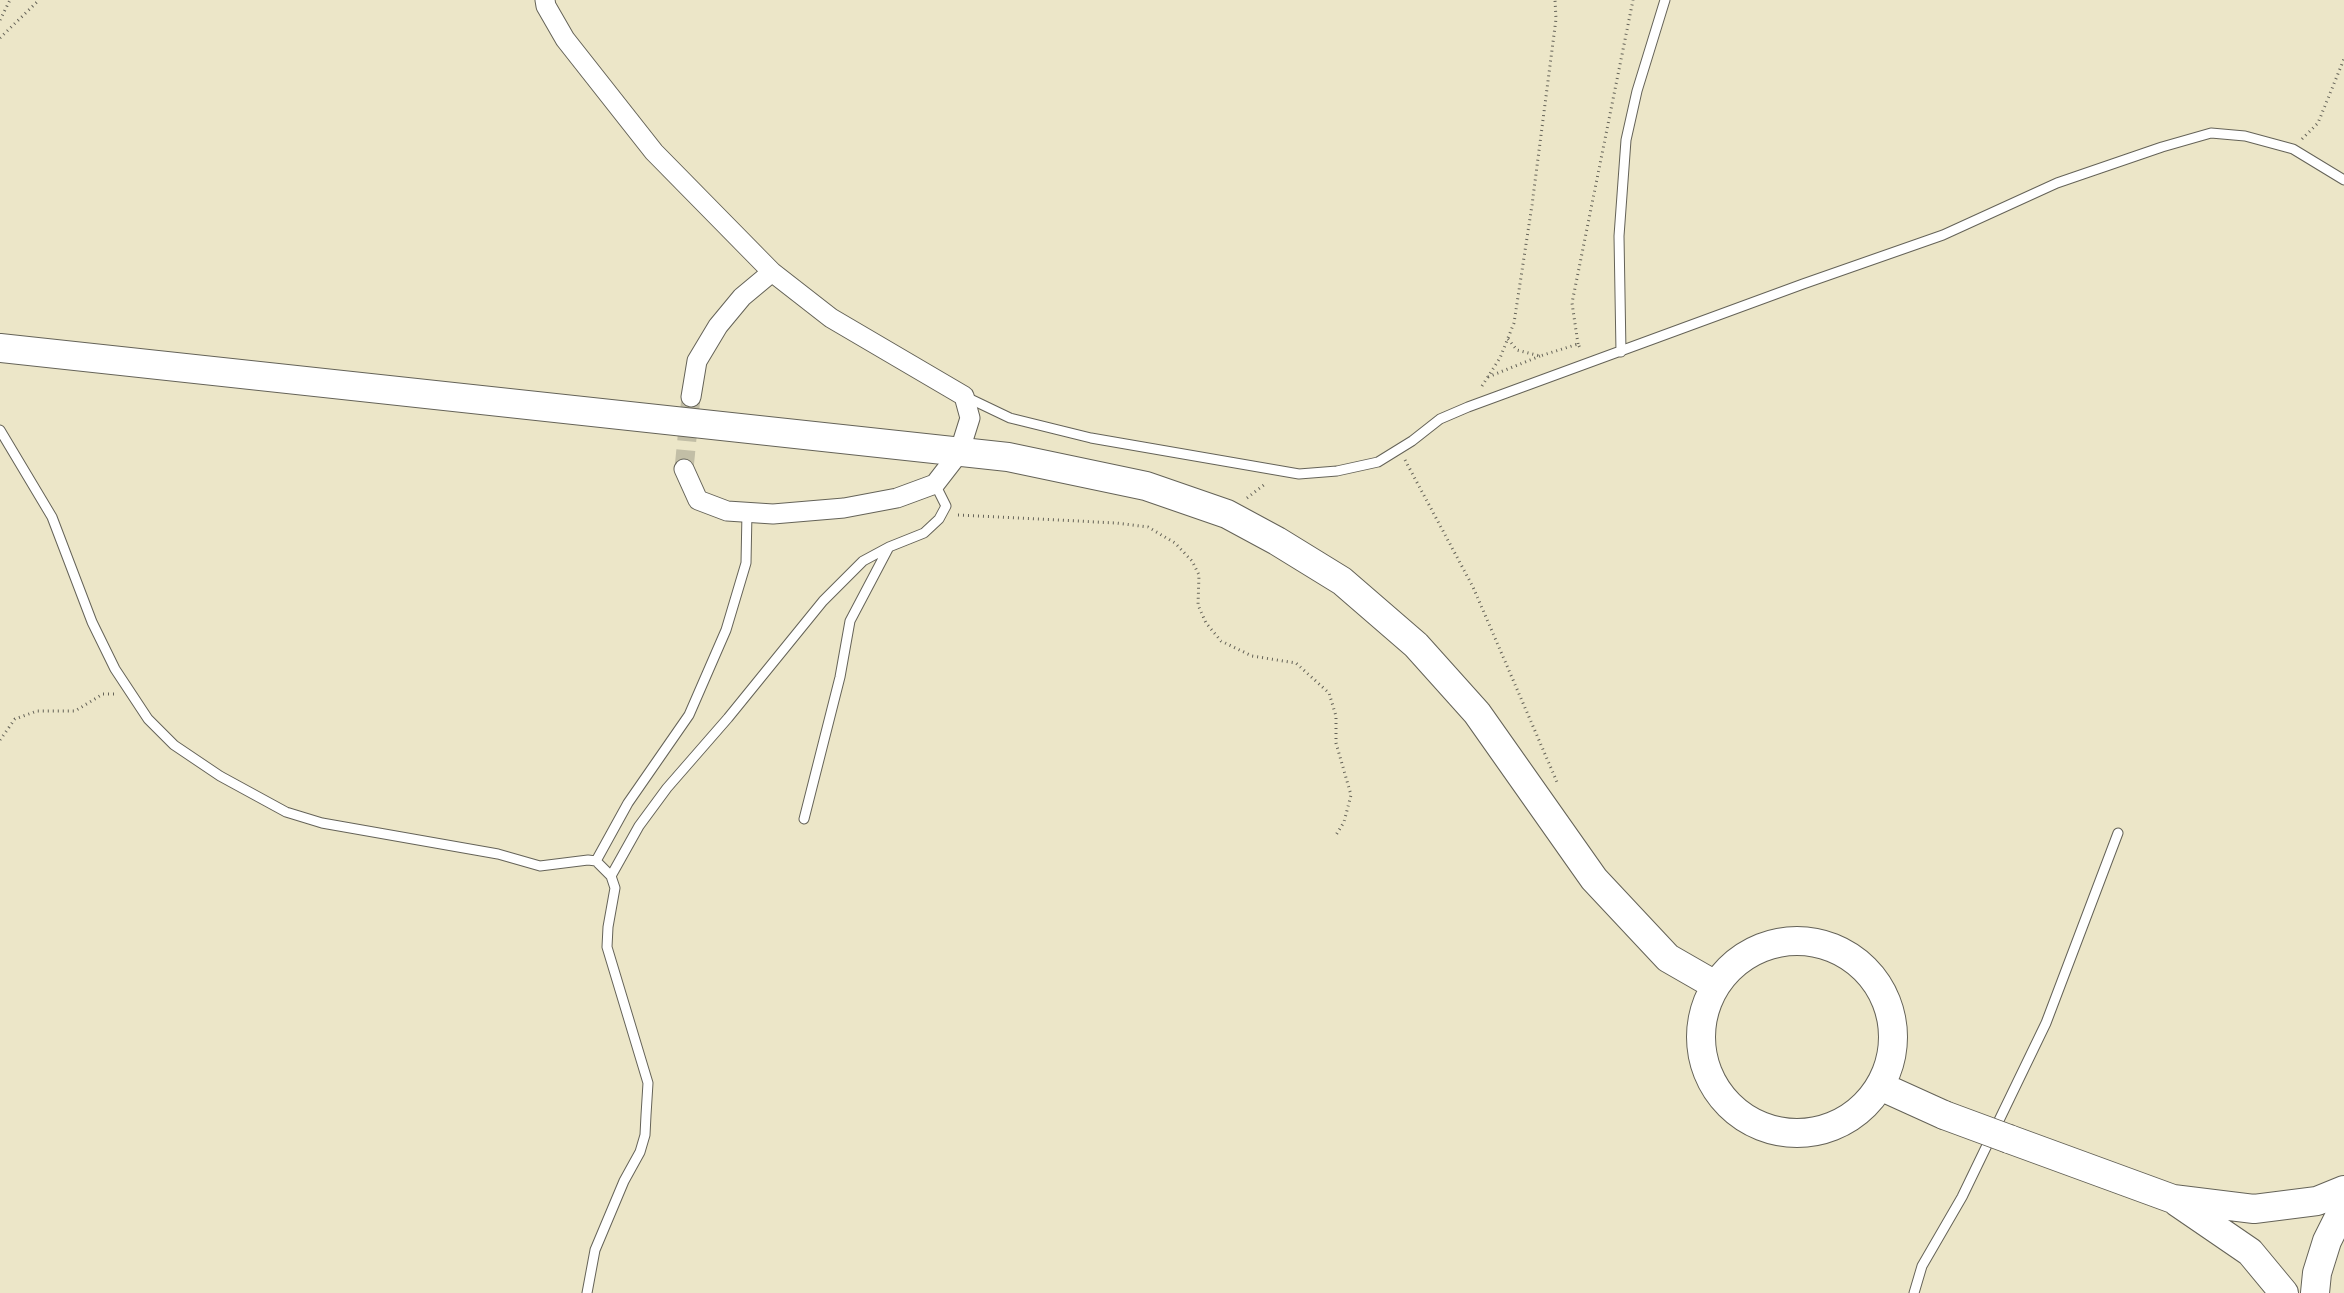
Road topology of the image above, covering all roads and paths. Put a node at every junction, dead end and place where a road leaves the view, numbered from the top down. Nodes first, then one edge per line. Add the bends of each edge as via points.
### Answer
1 (10, 0) edge
2 (39, 0) edge
3 (545, 0) edge
4 (1555, 0) edge
5 (1633, 0) edge
6 (1665, 0) edge
7 (0, 20) edge
8 (0, 38) edge
9 (2344, 59) edge
10 (2293, 148) junction
11 (2344, 180) edge
12 (772, 272) junction
13 (1508, 339) junction
14 (1578, 344) junction
15 (0, 348) edge
16 (1621, 352) junction
17 (1540, 356) junction
18 (1588, 364) junction
19 (1487, 377) junction
20 (964, 396) junction
21 (692, 397) tunnel mouth
22 (1468, 407) junction
23 (0, 430) edge
24 (1399, 449) junction
25 (959, 453) junction
26 (684, 469) tunnel mouth
27 (1281, 471) junction
28 (934, 484) junction
29 (747, 512) junction
30 (942, 514) junction
31 (1227, 514) junction
32 (890, 547) junction
33 (130, 694) junction
34 (0, 740) edge
35 (1559, 789) dead end
36 (804, 819) dead end
37 (2118, 833) dead end
38 (1336, 835) dead end
39 (596, 861) junction
40 (611, 876) junction
41 (1715, 985) junction
42 (1880, 1086) junction
43 (2344, 1190) edge
44 (2173, 1199) junction
45 (2344, 1207) edge
46 (587, 1293) edge
47 (1914, 1293) edge
48 (2284, 1293) edge
49 (2315, 1293) edge

1 - 7 path
2 - 8 path
3 - 12 street via 565,39 654,152
4 - 13 path via 1556,19 1530,223 1514,323
5 - 14 path via 1572,303
6 - 16 lane via 1637,91 1626,140 1619,236
9 - 10 path via 2318,123
10 - 11 lane
10 - 16 lane via 2245,136 2211,133 2058,183 1942,235
12 - 20 street via 832,318
12 - 21 street via 742,297 718,326 696,361
13 - 17 path via 1517,350
13 - 19 path
14 - 17 path
14 - 18 path
15 - 25 highway
16 - 18 lane
17 - 19 path
18 - 22 lane
19 - 22 path
20 - 25 street via 970,418
20 - 27 lane via 1010,418 1091,438
22 - 24 lane via 1440,419
23 - 33 lane via 52,517 92,622
24 - 27 lane via 1378,462 1337,471 1299,474
24 - 35 path via 1473,586
25 - 28 street
25 - 31 highway via 1008,457 1146,486
26 - 29 street via 698,500 727,511
27 - 31 path
28 - 29 street via 897,498 844,508 773,514
28 - 30 lane via 946,506
29 - 39 lane via 746,563 723,639 690,715 628,803
30 - 32 lane via 924,533
30 - 38 path via 1116,523 1148,527 1175,543 1192,560 1198,575 1198,605 1206,623 1221,641 1252,656 1296,663 1329,693 1336,716 1336,743 1351,796 1344,822
31 - 41 highway via 1278,540 1342,581 1416,645 1477,713 1594,879 1668,958
32 - 36 lane via 850,620 840,677
32 - 40 lane via 863,561 823,601 667,788 639,826
33 - 34 path via 103,694 75,711 37,711 15,718
33 - 39 lane via 148,719 174,745 220,776 286,812 322,823 498,854 540,866
37 - 47 lane via 2046,1023 1962,1197 1922,1266
39 - 40 lane
40 - 46 lane via 615,888 607,947 648,1083 646,1122 640,1152 595,1250
41 - 42 highway via 1736,960 1765,945 1797,939 1828,945 1857,960 1879,984 1892,1014 1894,1047
41 - 42 highway via 1702,1014 1700,1045 1708,1076 1726,1102 1750,1122 1780,1132 1812,1133 1842,1123 1867,1104
42 - 44 highway, bridge via 1944,1115
43 - 44 highway via 2317,1201 2254,1209
44 - 48 highway via 2250,1252
45 - 49 highway via 2326,1241

